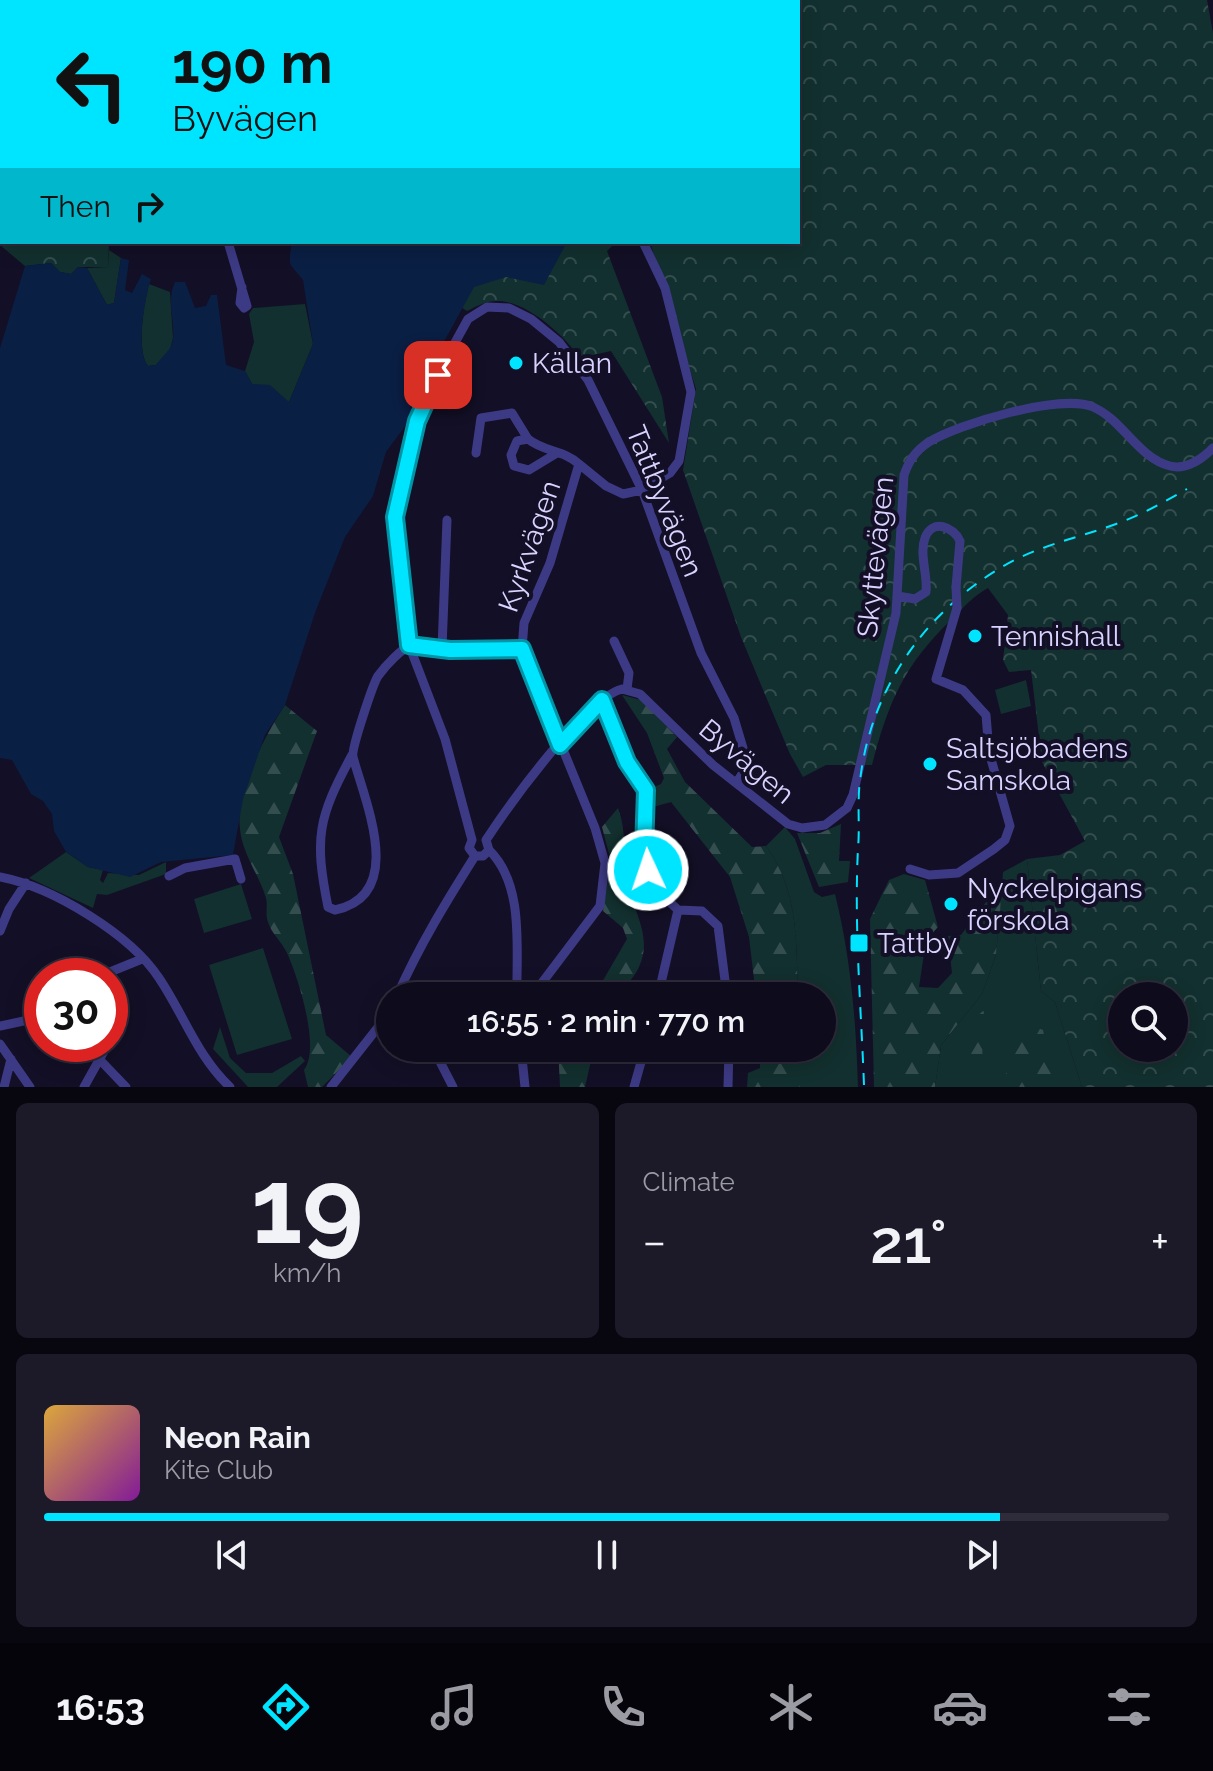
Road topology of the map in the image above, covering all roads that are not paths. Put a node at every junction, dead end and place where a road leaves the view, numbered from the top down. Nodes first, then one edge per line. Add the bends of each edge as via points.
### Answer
1 (229, 244) edge
2 (644, 244) edge
3 (242, 287) dead end
4 (528, 439) junction
5 (1213, 448) edge
6 (476, 453) dead end
7 (557, 453) junction
8 (579, 464) junction
9 (642, 490) junction
10 (447, 520) dead end
11 (898, 596) junction
12 (614, 641) dead end
13 (409, 645) junction
14 (442, 648) junction
15 (522, 649) junction
16 (627, 689) junction
17 (602, 700) junction
18 (560, 745) junction
19 (352, 755) junction
20 (737, 782) junction
21 (847, 808) joint
22 (472, 840) junction
23 (488, 845) junction
24 (475, 856) junction
25 (910, 869) dead end
26 (169, 876) dead end
27 (0, 877) edge
28 (241, 879) dead end
29 (26, 883) junction
30 (678, 910) junction
31 (0, 931) edge
32 (142, 959) junction
33 (128, 965) edge
34 (404, 982) edge
35 (516, 982) edge
36 (543, 982) edge
37 (661, 982) edge
38 (725, 982) edge
39 (24, 1021) edge
40 (0, 1026) edge
41 (376, 1030) edge
42 (0, 1044) edge
43 (11, 1059) junction
44 (100, 1062) edge
45 (102, 1062) edge
46 (441, 1062) edge
47 (522, 1062) edge
48 (641, 1062) edge
49 (729, 1062) edge
50 (4, 1087) edge
51 (30, 1087) edge
52 (84, 1087) edge
53 (126, 1087) edge
54 (229, 1087) edge
55 (331, 1087) edge
56 (453, 1087) edge
57 (525, 1087) edge
58 (634, 1087) edge
59 (728, 1087) edge

1 - 3 street
2 - 9 street via 665,288 691,392 679,461
4 - 6 street via 512,413 481,418
4 - 7 street
4 - 7 street via 517,441 511,455 521,470 536,468
5 - 11 street, Skyttevägen via 1189,465 1168,466 1150,457 1114,419 1072,402 1053,402 962,426 909,459
7 - 8 street
8 - 9 street, Kyrkvägen via 614,492
8 - 15 street, Kyrkvägen via 550,563 524,623
9 - 13 street, Tattbyvägen via 588,380 559,342 509,308 487,307 468,319 425,397 396,506 396,552
9 - 20 street, Tattbyvägen via 701,653 743,746 746,768
10 - 14 street
11 - 21 street, Skyttevägen
11 - 25 street, bridge via 915,599 926,592 925,539 939,526 951,530 960,541 957,608 936,679 963,690 986,715 989,752 1010,826 1005,840 958,873 929,875
12 - 16 street via 629,673
13 - 14 street
13 - 19 street via 375,680
13 - 22 street via 445,739
14 - 15 street
15 - 18 street, Kyrkvägen
16 - 17 street via 612,691
16 - 20 street, Byvägen via 640,694
17 - 18 street
17 - 30 street via 627,762 646,790 644,851 655,888
18 - 23 street via 510,804
18 - 36 street, Kyrkvägen via 604,852 603,891 590,921
19 - 19 street via 371,819 376,861 365,895 335,910 327,903 320,867 321,824
20 - 21 street, Byvägen via 788,824 802,828 825,825
22 - 23 street via 478,837
22 - 24 street via 469,848
23 - 24 street via 483,856
23 - 35 street via 501,862 511,894
24 - 34 street
26 - 28 street via 235,859
27 - 29 street
29 - 31 street
29 - 32 street via 95,919
30 - 37 street
30 - 38 street via 702,911 718,926
32 - 33 street
32 - 54 street via 164,984 206,1062
39 - 40 street
41 - 55 street
42 - 43 street
43 - 50 street
43 - 51 street
44 - 52 street
45 - 53 street
46 - 56 street
47 - 57 street
48 - 58 street
49 - 59 street

